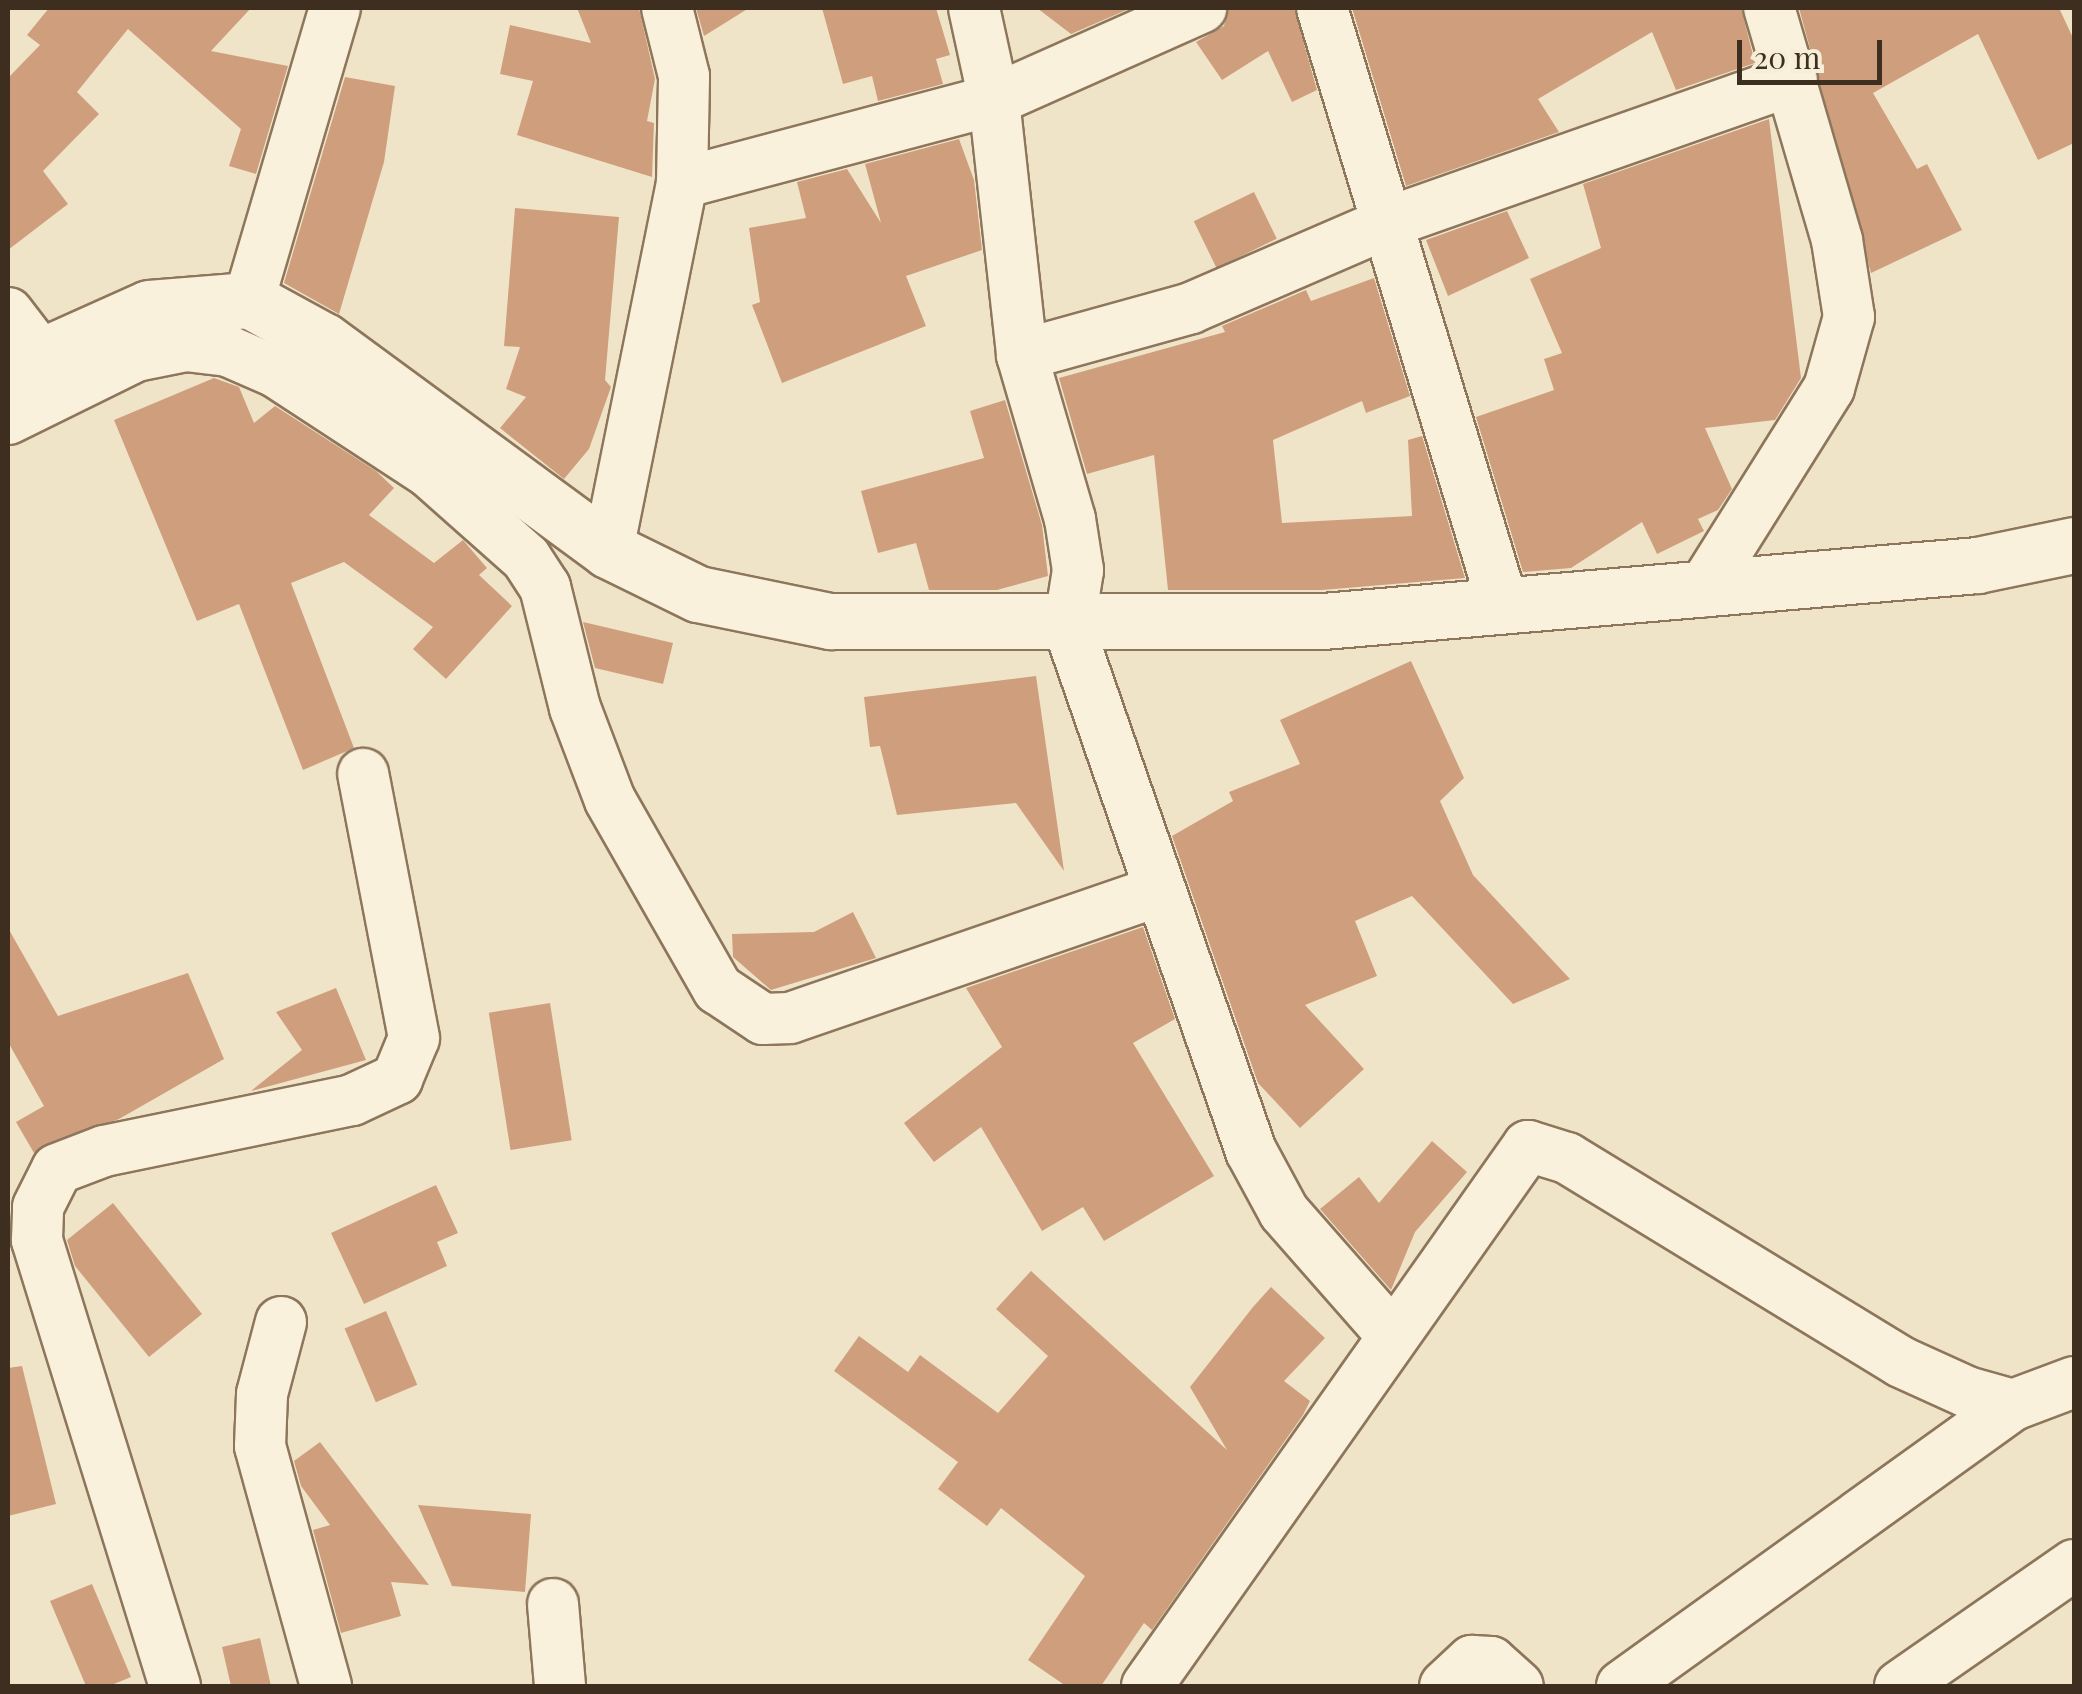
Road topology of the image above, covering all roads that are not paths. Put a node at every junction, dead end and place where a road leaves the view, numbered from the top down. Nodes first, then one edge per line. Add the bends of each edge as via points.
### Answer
1 (335, 8) edge
2 (667, 8) edge
3 (974, 8) edge
4 (1201, 8) edge
5 (1322, 8) edge
6 (1769, 8) edge
7 (1792, 80) junction
8 (994, 100) junction
9 (682, 183) junction
10 (1392, 221) junction
11 (249, 300) junction
12 (8, 313) edge
13 (1022, 355) junction
14 (24, 363) edge
15 (8, 418) edge
16 (2074, 545) edge
17 (608, 550) junction
18 (1701, 592) junction
19 (1504, 608) junction
20 (1069, 627) junction
21 (364, 774) dead end
22 (1158, 892) junction
23 (281, 1322) dead end
24 (1392, 1335) junction
25 (2074, 1382) edge
26 (2013, 1405) junction
27 (2074, 1566) edge
28 (553, 1604) dead end
29 (175, 1686) edge
30 (326, 1686) edge
31 (560, 1686) edge
32 (1146, 1686) edge
33 (1446, 1686) edge
34 (1518, 1686) edge
35 (1622, 1686) edge
36 (1900, 1686) edge

1 - 11 street
2 - 9 street via 684,76
3 - 8 street
4 - 8 street
5 - 10 street
6 - 7 street
7 - 10 street
7 - 18 street via 1837,240 1849,317 1830,388
8 - 9 street
8 - 13 street
9 - 17 street
10 - 13 street via 1191,308
10 - 19 street
11 - 14 street via 149,308
11 - 17 street via 324,341
12 - 14 street
13 - 20 street via 1070,518 1078,570
15 - 22 street via 136,356 200,348 276,372 429,472 526,558 545,587 575,708 610,800 718,990 763,1019 790,1018
16 - 18 street via 1977,565
17 - 20 street via 698,594 830,621
18 - 19 street
19 - 20 street
20 - 22 street
21 - 29 street via 414,1038 397,1079 352,1100 104,1151 57,1169 38,1207 37,1240
22 - 24 street via 1250,1151 1284,1212
23 - 30 street via 262,1394 260,1446
24 - 26 street via 1528,1146 1568,1158 1902,1362
24 - 32 street
25 - 26 street
26 - 35 street
27 - 36 street
28 - 31 street
33 - 34 street via 1472,1661 1492,1662

